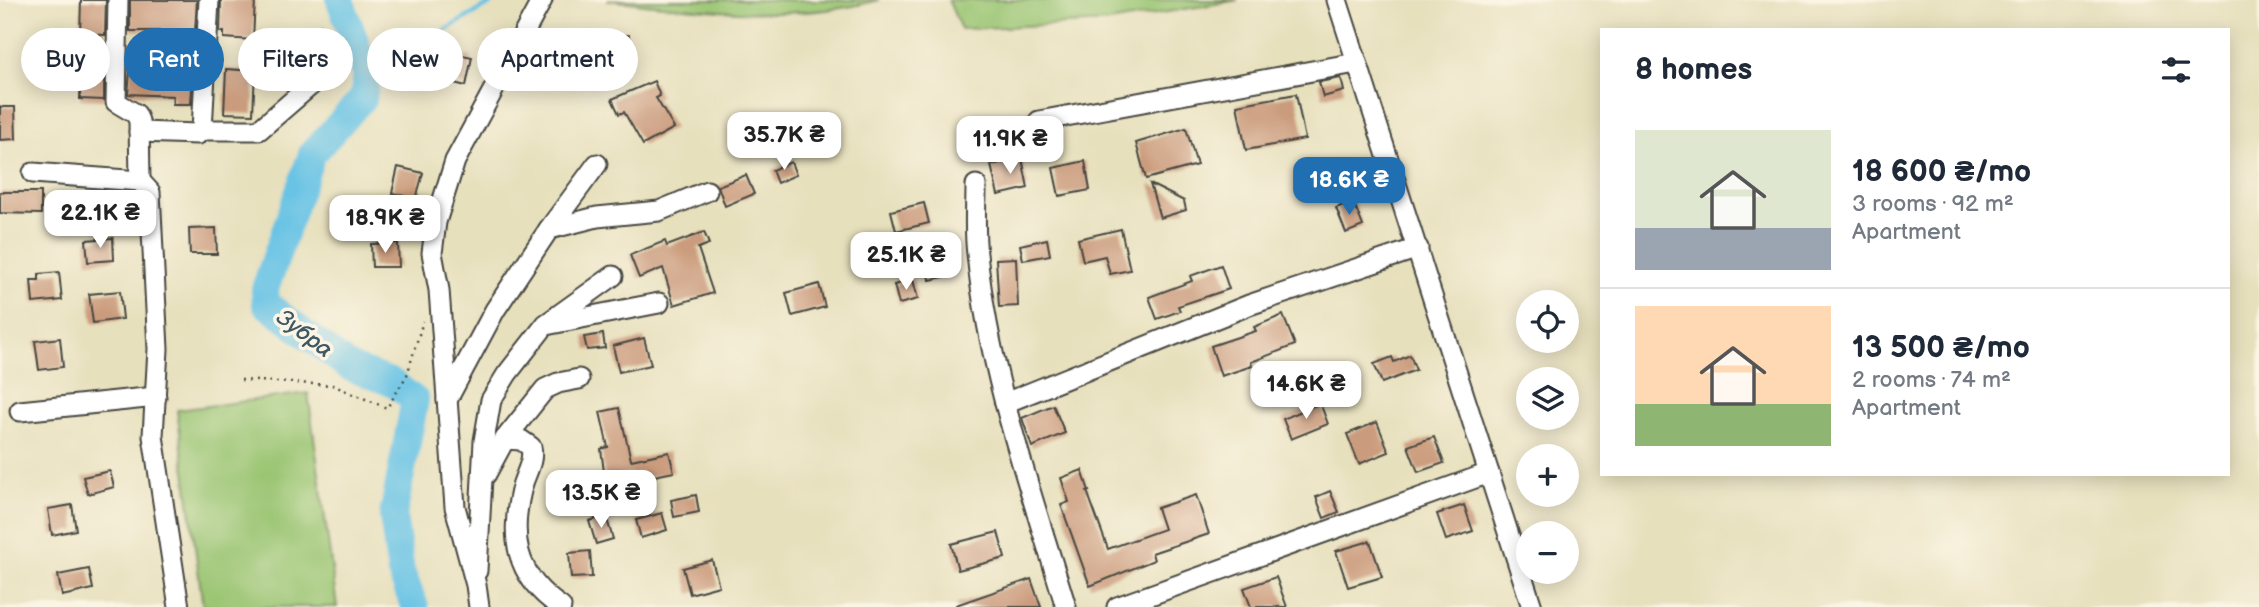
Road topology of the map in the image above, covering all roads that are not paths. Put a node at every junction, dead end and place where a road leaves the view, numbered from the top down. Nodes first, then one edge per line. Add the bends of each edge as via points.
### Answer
1 (118, 0) edge
2 (209, 0) edge
3 (542, 0) edge
4 (1337, 0) edge
5 (1356, 63) junction
6 (304, 91) edge
7 (1039, 121) dead end
8 (202, 130) junction
9 (139, 132) junction
10 (597, 164) dead end
11 (33, 173) dead end
12 (140, 181) junction
13 (976, 185) dead end
14 (707, 191) dead end
15 (549, 229) junction
16 (1418, 248) junction
17 (613, 275) dead end
18 (659, 303) dead end
19 (546, 324) junction
20 (579, 379) dead end
21 (156, 397) junction
22 (446, 401) junction
23 (1004, 404) junction
24 (20, 411) dead end
25 (505, 439) junction
26 (1489, 472) junction
27 (484, 478) junction
28 (476, 585) junction
29 (179, 607) edge
30 (479, 607) edge
31 (486, 607) edge
32 (561, 607) edge
33 (1066, 607) edge
34 (1117, 607) edge
35 (1532, 607) edge

1 - 9 street via 116,102 136,114
2 - 8 street
3 - 22 street via 455,161 436,222 432,254 439,290
4 - 5 street
5 - 7 street
5 - 16 street
6 - 8 street via 259,130
8 - 9 street via 198,134
9 - 12 street
10 - 15 street
11 - 12 street
12 - 21 street via 152,201
13 - 23 street via 976,251
14 - 15 street via 659,211 597,217
15 - 22 street via 495,310
16 - 23 street via 1248,305
16 - 26 street
17 - 19 street
18 - 19 street
19 - 27 street via 491,400
20 - 25 street via 545,389
21 - 24 street
21 - 29 street via 153,436
22 - 28 street via 455,507
23 - 33 street
25 - 27 street
25 - 32 street via 527,442 533,456 517,504 517,547 537,587
26 - 34 street
26 - 35 street
27 - 28 street
28 - 30 street
28 - 31 street

